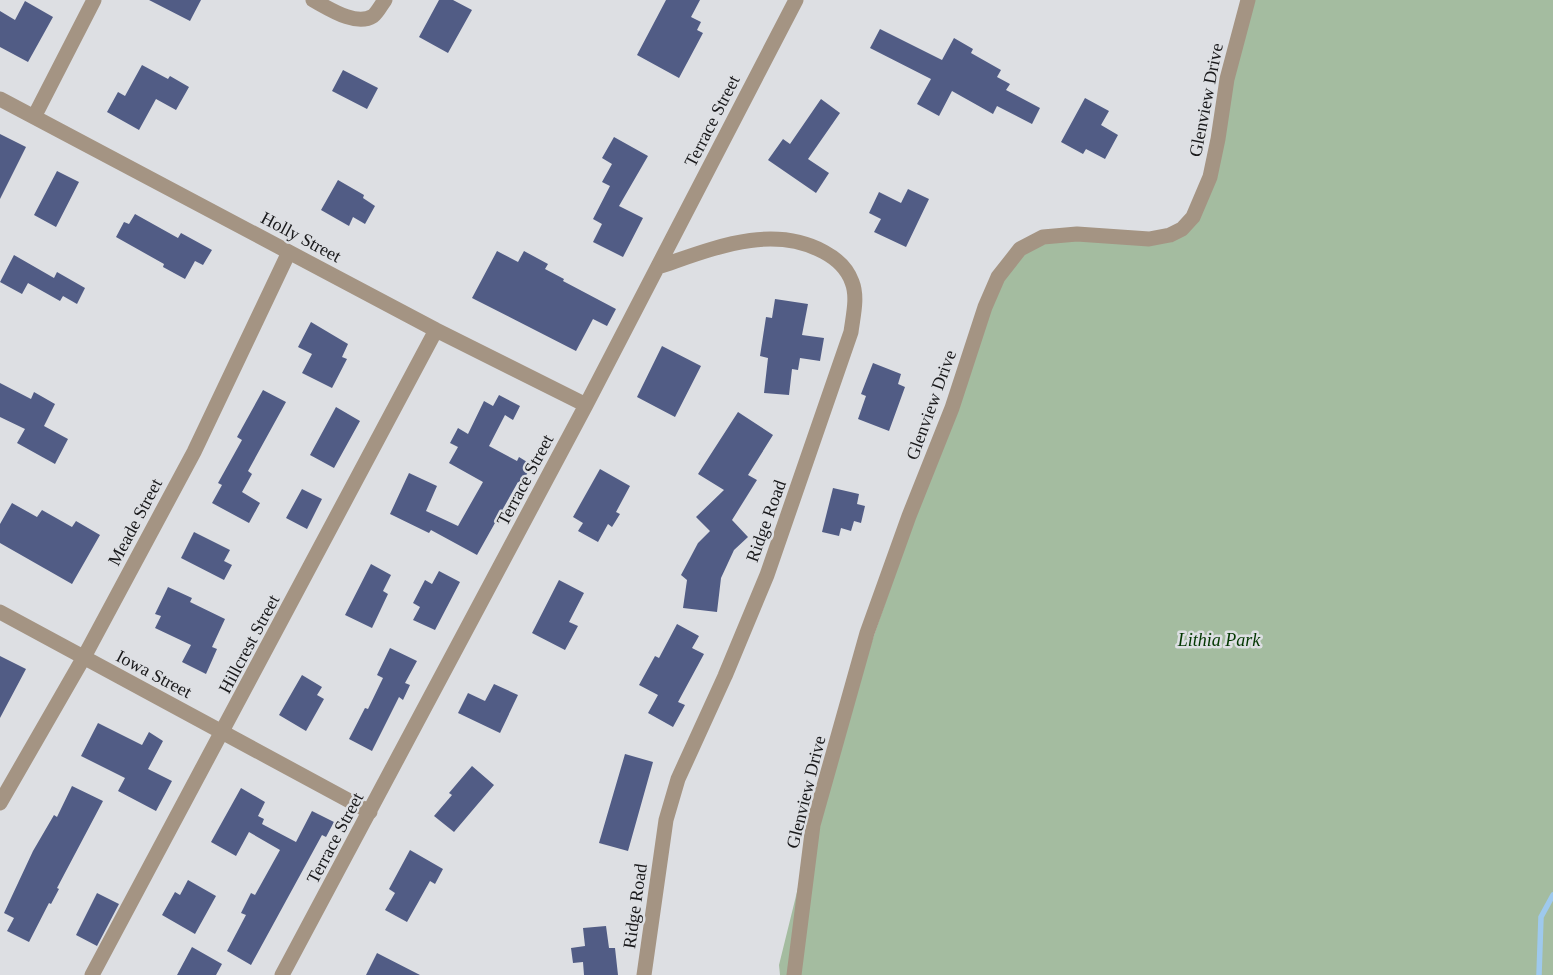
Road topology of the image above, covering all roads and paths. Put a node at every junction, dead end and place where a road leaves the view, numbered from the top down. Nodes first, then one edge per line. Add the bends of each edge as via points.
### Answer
1 (94, 0) edge
2 (313, 0) edge
3 (385, 0) edge
4 (796, 0) edge
5 (1248, 0) edge
6 (0, 99) edge
7 (34, 117) junction
8 (289, 252) junction
9 (658, 266) junction
10 (436, 330) junction
11 (586, 405) junction
12 (0, 612) edge
13 (84, 657) junction
14 (223, 732) junction
15 (0, 804) edge
16 (370, 812) junction
17 (92, 975) edge
18 (282, 975) edge
19 (644, 975) edge
20 (794, 975) edge

1 - 7 street
2 - 3 street via 356,19 374,15
4 - 9 street, Terrace Street
5 - 20 street, Glenview Drive via 1227,79 1210,177 1193,217 1182,229 1150,239 1077,234 1043,237 1020,249 998,277 867,633 813,826
6 - 7 street, Holly Street
7 - 8 street, Holly Street
8 - 10 street, Holly Street
8 - 13 street, Meade Street via 194,452
9 - 11 street, Terrace Street
9 - 19 street, Ridge Road via 725,244 767,238 788,239 810,244 845,268 853,284 855,299 851,332 783,533 725,676 678,778 666,820
10 - 11 street, Holly Street
10 - 14 street, Hillcrest Street
11 - 16 street, Terrace Street
12 - 13 street, Iowa Street
13 - 14 street, Iowa Street
13 - 15 street, Meade Street
14 - 16 street, Iowa Street
14 - 17 street, Hillcrest Street
16 - 18 street, Terrace Street

